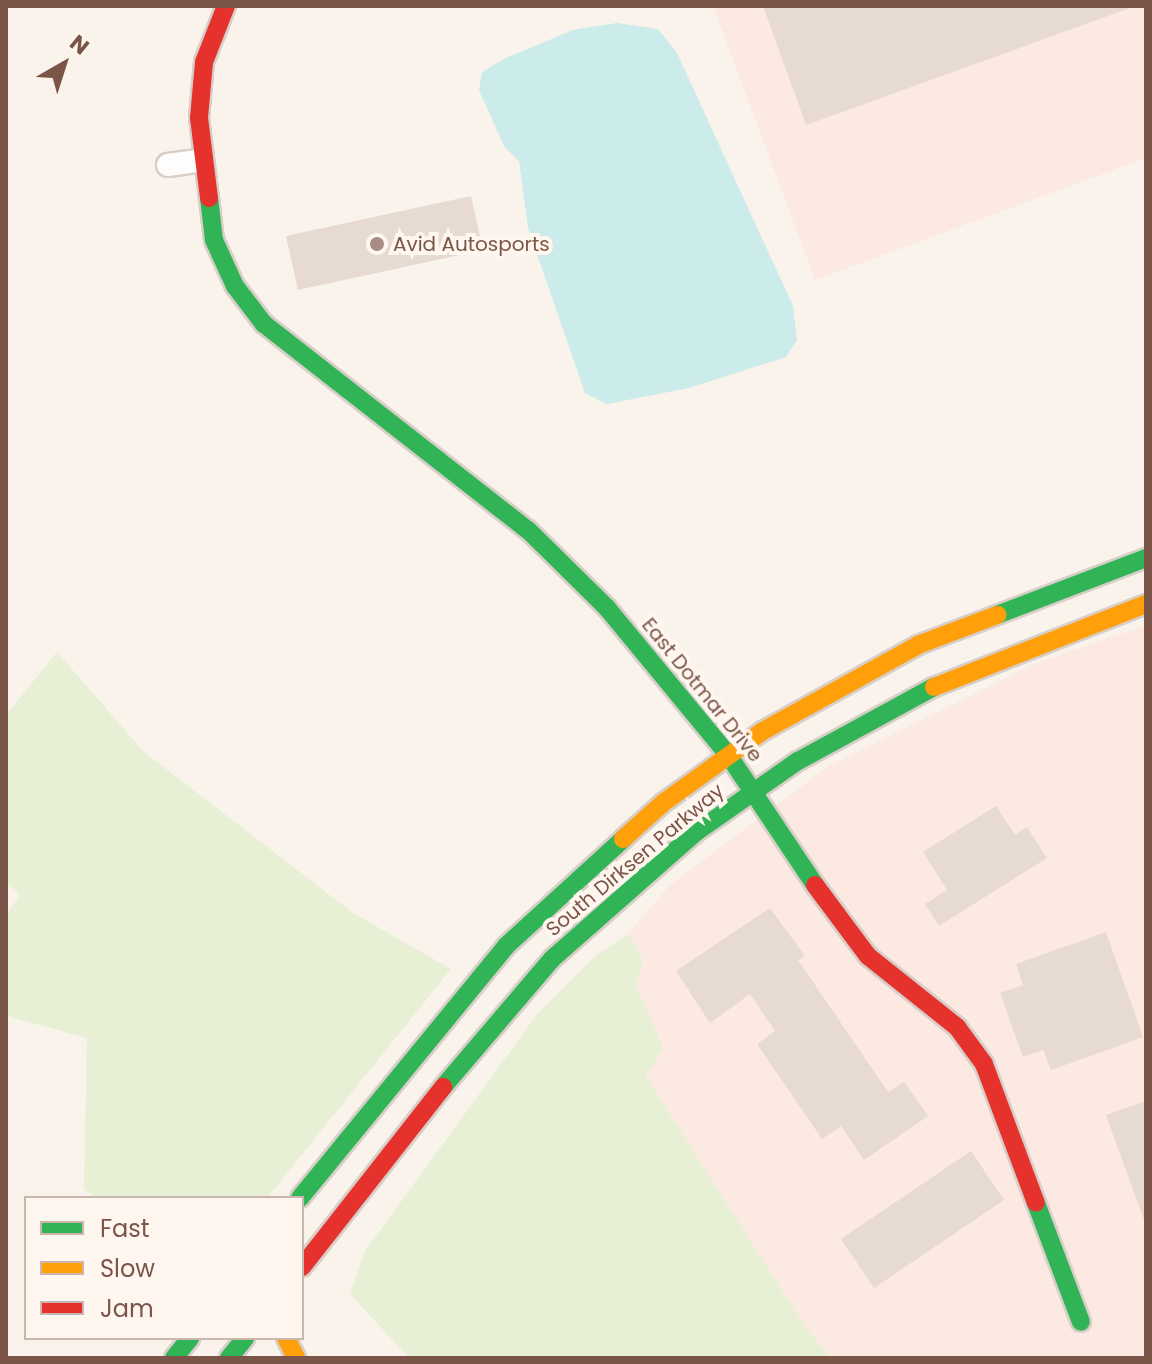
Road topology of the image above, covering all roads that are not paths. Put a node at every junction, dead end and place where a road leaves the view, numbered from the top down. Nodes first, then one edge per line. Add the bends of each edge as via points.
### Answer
1 (226, 6) edge
2 (202, 160) junction
3 (168, 165) dead end
4 (1146, 558) edge
5 (1146, 604) edge
6 (729, 756) junction
7 (753, 791) junction
8 (302, 1196) edge
9 (304, 1264) edge
10 (1081, 1322) dead end
11 (188, 1340) edge
12 (243, 1340) edge
13 (287, 1340) edge
14 (174, 1358) edge
15 (229, 1358) edge
16 (296, 1358) edge

1 - 2 main road, East Dotmar Drive via 202,75
2 - 3 street
2 - 6 main road, East Dotmar Drive via 222,262 264,324 528,530 607,608
4 - 6 main road, South Dirksen Parkway via 918,645
5 - 7 main road, South Dirksen Parkway via 977,666 850,730
6 - 7 main road, East Dotmar Drive
6 - 8 main road, South Dirksen Parkway via 599,856 506,946
7 - 9 main road, South Dirksen Parkway via 671,853 552,959 479,1041
7 - 10 main road, East Dotmar Drive via 851,936 957,1027 984,1064
11 - 14 main road
12 - 15 main road
13 - 16 main road

